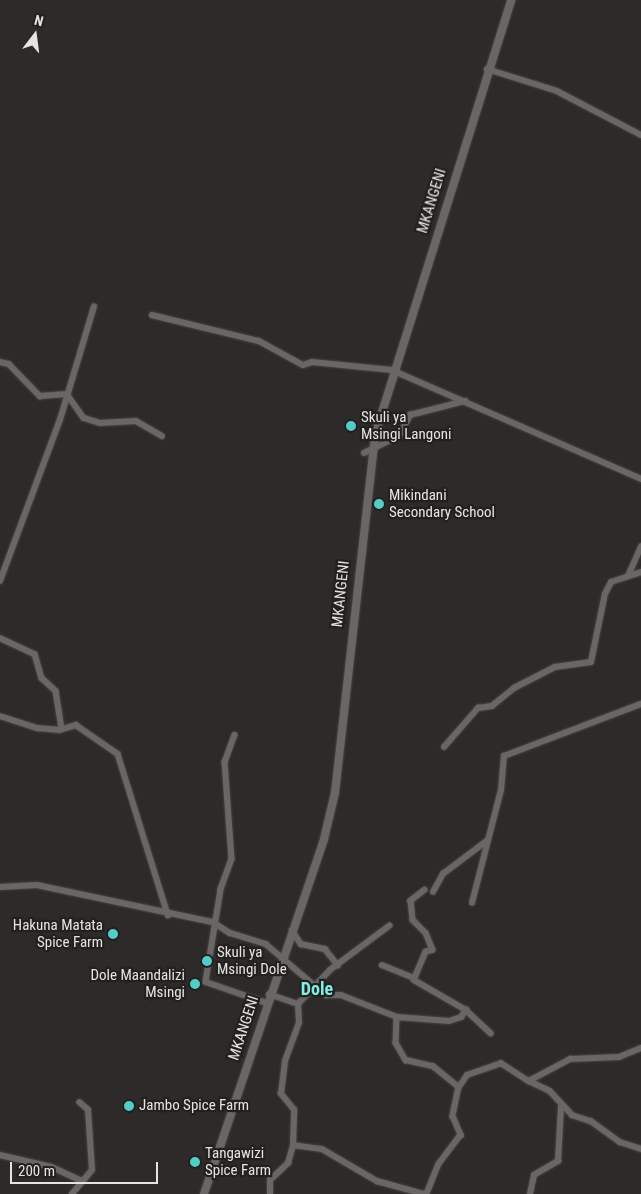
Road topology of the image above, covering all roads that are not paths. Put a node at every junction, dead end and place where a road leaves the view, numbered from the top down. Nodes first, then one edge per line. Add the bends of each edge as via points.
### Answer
1 (511, 0) edge
2 (488, 69) junction
3 (641, 135) edge
4 (94, 307) dead end
5 (152, 315) dead end
6 (0, 362) edge
7 (392, 370) junction
8 (67, 394) junction
9 (464, 401) junction
10 (162, 436) dead end
11 (374, 450) junction
12 (364, 453) dead end
13 (641, 479) edge
14 (641, 546) edge
15 (641, 572) edge
16 (628, 576) junction
17 (0, 581) edge
18 (0, 638) edge
19 (641, 704) edge
20 (0, 716) edge
21 (62, 728) junction
22 (235, 735) dead end
23 (444, 747) dead end
24 (488, 840) junction
25 (0, 888) edge
26 (425, 890) dead end
27 (433, 892) dead end
28 (472, 903) dead end
29 (168, 915) junction
30 (218, 924) junction
31 (389, 926) dead end
32 (292, 930) junction
33 (282, 956) junction
34 (338, 965) junction
35 (382, 965) dead end
36 (414, 978) junction
37 (316, 984) junction
38 (269, 994) junction
39 (267, 1003) junction
40 (298, 1004) junction
41 (466, 1010) junction
42 (397, 1017) junction
43 (491, 1033) dead end
44 (641, 1048) edge
45 (528, 1081) junction
46 (459, 1087) junction
47 (80, 1104) dead end
48 (561, 1107) junction
49 (293, 1145) junction
50 (641, 1149) edge
51 (0, 1155) edge
52 (80, 1180) junction
53 (72, 1194) edge
54 (204, 1194) edge
55 (270, 1194) edge
56 (425, 1194) edge
57 (530, 1194) edge

1 - 2 street, MKANGENI
2 - 3 street via 557,91
2 - 7 street, MKANGENI
4 - 8 street
5 - 7 street via 259,341 303,365 319,362
6 - 8 street via 9,364 40,396
7 - 9 street
7 - 11 street, MKANGENI via 396,375 375,435
8 - 10 street via 84,418 100,423 136,422
8 - 17 street
9 - 11 street via 410,415 399,436
9 - 13 street
11 - 12 street
11 - 32 street, MKANGENI via 366,494 335,793 324,839
14 - 16 street
15 - 16 street
16 - 23 street via 612,582 605,594 591,662 555,667 514,688 492,706 478,708
18 - 21 street via 35,654 42,678 56,691
19 - 24 street via 504,756 501,790
20 - 21 street via 37,728
21 - 29 street via 82,727 124,764
22 - 30 street via 226,762 232,859 221,890
24 - 27 street via 443,874
24 - 28 street
25 - 29 street via 37,885
26 - 36 street via 411,900 413,920 426,933 433,950 426,952
29 - 30 street
30 - 33 street
30 - 39 street via 206,982
31 - 34 street
32 - 33 street, MKANGENI
32 - 34 street via 301,944 325,949
33 - 37 street
33 - 38 street, MKANGENI
34 - 37 street
35 - 36 street
36 - 41 street
37 - 40 street
37 - 42 street via 326,995 338,994
38 - 39 street, MKANGENI
38 - 40 street
39 - 54 street, MKANGENI
40 - 49 street via 300,1022 285,1061 281,1094 294,1110
41 - 42 street via 461,1018 449,1022
41 - 43 street
42 - 46 street via 396,1044 406,1060 433,1066
44 - 45 street via 619,1057 570,1059
45 - 46 street via 501,1063 467,1075
45 - 48 street via 550,1091
46 - 56 street via 453,1116 461,1135 439,1164
47 - 52 street via 88,1110 93,1154 92,1170
48 - 50 street
48 - 57 street via 558,1161 534,1175
49 - 55 street via 288,1162 270,1180
49 - 56 street via 322,1149 377,1181
51 - 52 street via 52,1167
52 - 53 street

